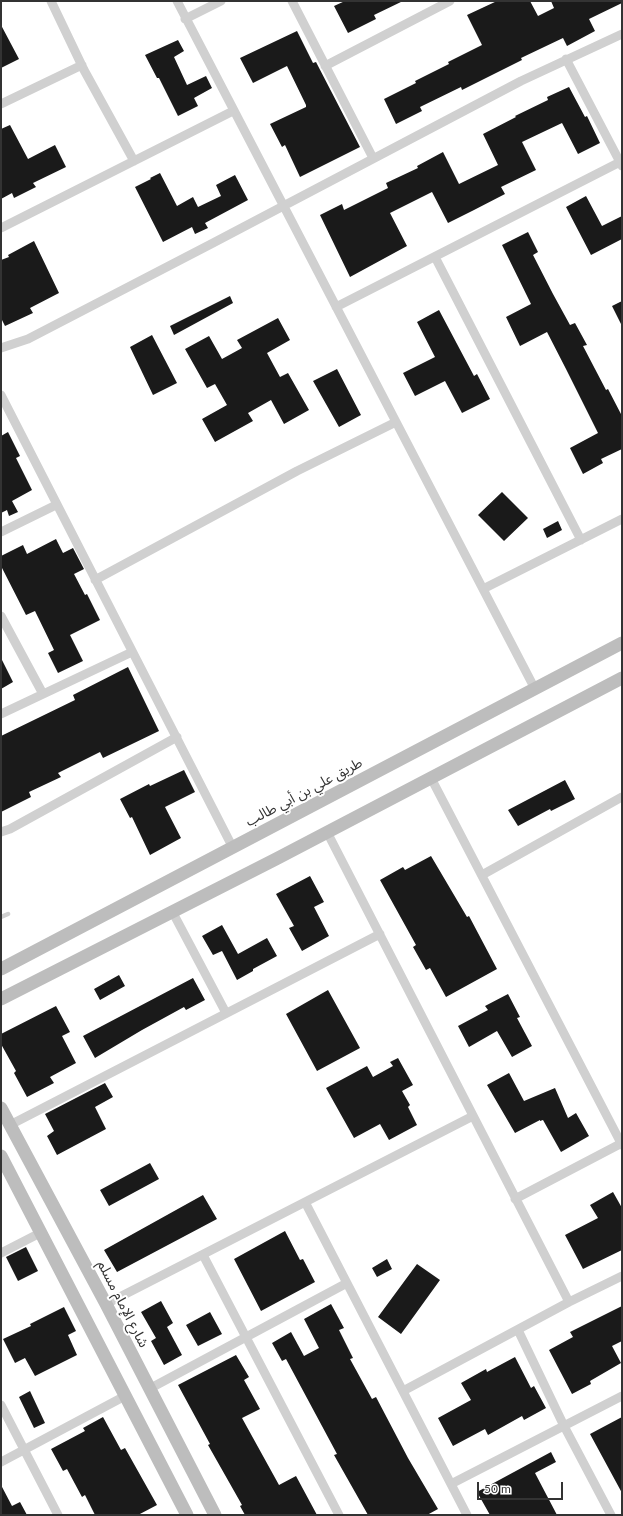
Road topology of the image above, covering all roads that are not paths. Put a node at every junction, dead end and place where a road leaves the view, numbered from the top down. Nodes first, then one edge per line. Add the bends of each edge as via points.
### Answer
1 (51, 1) edge
2 (177, 1) edge
3 (221, 1) edge
4 (292, 1) edge
5 (450, 1) edge
6 (186, 19) junction
7 (622, 34) edge
8 (566, 59) junction
9 (82, 65) junction
10 (325, 66) junction
11 (1, 104) edge
12 (234, 111) junction
13 (373, 158) junction
14 (134, 161) junction
15 (621, 164) edge
16 (283, 206) junction
17 (1, 228) edge
18 (436, 257) junction
19 (336, 308) junction
20 (1, 348) edge
21 (1, 395) edge
22 (396, 422) junction
23 (56, 505) junction
24 (622, 519) edge
25 (1, 532) edge
26 (581, 540) junction
27 (95, 580) junction
28 (483, 589) junction
29 (1, 616) edge
30 (622, 643) edge
31 (132, 652) junction
32 (622, 678) edge
33 (535, 689) junction
34 (43, 694) junction
35 (1, 714) edge
36 (177, 737) junction
37 (431, 778) junction
38 (622, 796) edge
39 (1, 832) edge
40 (328, 832) junction
41 (233, 848) junction
42 (482, 875) junction
43 (172, 911) junction
44 (8, 914) dead end
45 (1, 918) edge
46 (380, 934) junction
47 (1, 969) edge
48 (1, 999) edge
49 (226, 1013) junction
50 (1, 1108) edge
51 (473, 1116) junction
52 (10, 1124) junction
53 (622, 1144) edge
54 (1, 1156) edge
55 (516, 1198) junction
56 (305, 1202) junction
57 (40, 1233) junction
58 (1, 1253) edge
59 (203, 1255) junction
60 (622, 1276) edge
61 (347, 1283) junction
62 (569, 1302) junction
63 (106, 1304) junction
64 (518, 1330) junction
65 (246, 1337) junction
66 (149, 1389) junction
67 (403, 1391) junction
68 (126, 1396) junction
69 (622, 1396) edge
70 (1, 1404) edge
71 (564, 1426) junction
72 (24, 1450) junction
73 (1, 1462) edge
74 (451, 1484) junction
75 (58, 1515) edge
76 (187, 1515) edge
77 (215, 1515) edge
78 (339, 1515) edge
79 (467, 1515) edge
80 (611, 1515) edge

1 - 9 street
2 - 6 street
3 - 6 street
4 - 10 street
5 - 10 street
6 - 12 street
7 - 8 street
8 - 13 street
8 - 15 street
9 - 11 street
9 - 14 street
10 - 13 street
12 - 14 street
12 - 16 street
13 - 16 street
14 - 17 street
15 - 18 street
16 - 19 street
16 - 20 street via 28,339
18 - 19 street
18 - 26 street
19 - 22 street
21 - 23 street
22 - 27 street via 297,471
22 - 28 street
23 - 25 street
23 - 27 street
24 - 26 street
26 - 28 street
27 - 31 street
28 - 33 street
29 - 34 street
30 - 33 main road, طريق علي بن أبي طالب
31 - 34 street
31 - 36 street
32 - 37 main road
33 - 41 main road, طريق علي بن أبي طالب
34 - 35 street
36 - 39 street via 10,830
36 - 41 street
37 - 40 main road
37 - 42 street
38 - 42 street
40 - 43 main road
40 - 46 street
41 - 47 main road, طريق علي بن أبي طالب
42 - 53 street
43 - 48 main road
43 - 49 street
44 - 45 lane
46 - 49 street
46 - 51 street
49 - 52 street
50 - 52 main road, شارع الإمام مسلم
51 - 55 street
51 - 56 street
52 - 63 main road, شارع الإمام مسلم
53 - 55 street
54 - 57 main road
55 - 62 street
56 - 59 street
56 - 61 street
57 - 58 street
57 - 68 main road
59 - 63 street
59 - 65 street
60 - 62 street
61 - 65 street
61 - 67 street
62 - 64 street
63 - 66 main road, شارع الإمام مسلم
64 - 67 street
64 - 71 street
65 - 66 street
65 - 78 street
66 - 77 main road, شارع الإمام مسلم
67 - 74 street
68 - 72 street
68 - 76 main road
69 - 71 street
70 - 72 street
71 - 74 street
71 - 80 street
72 - 73 street
72 - 75 street
74 - 79 street

